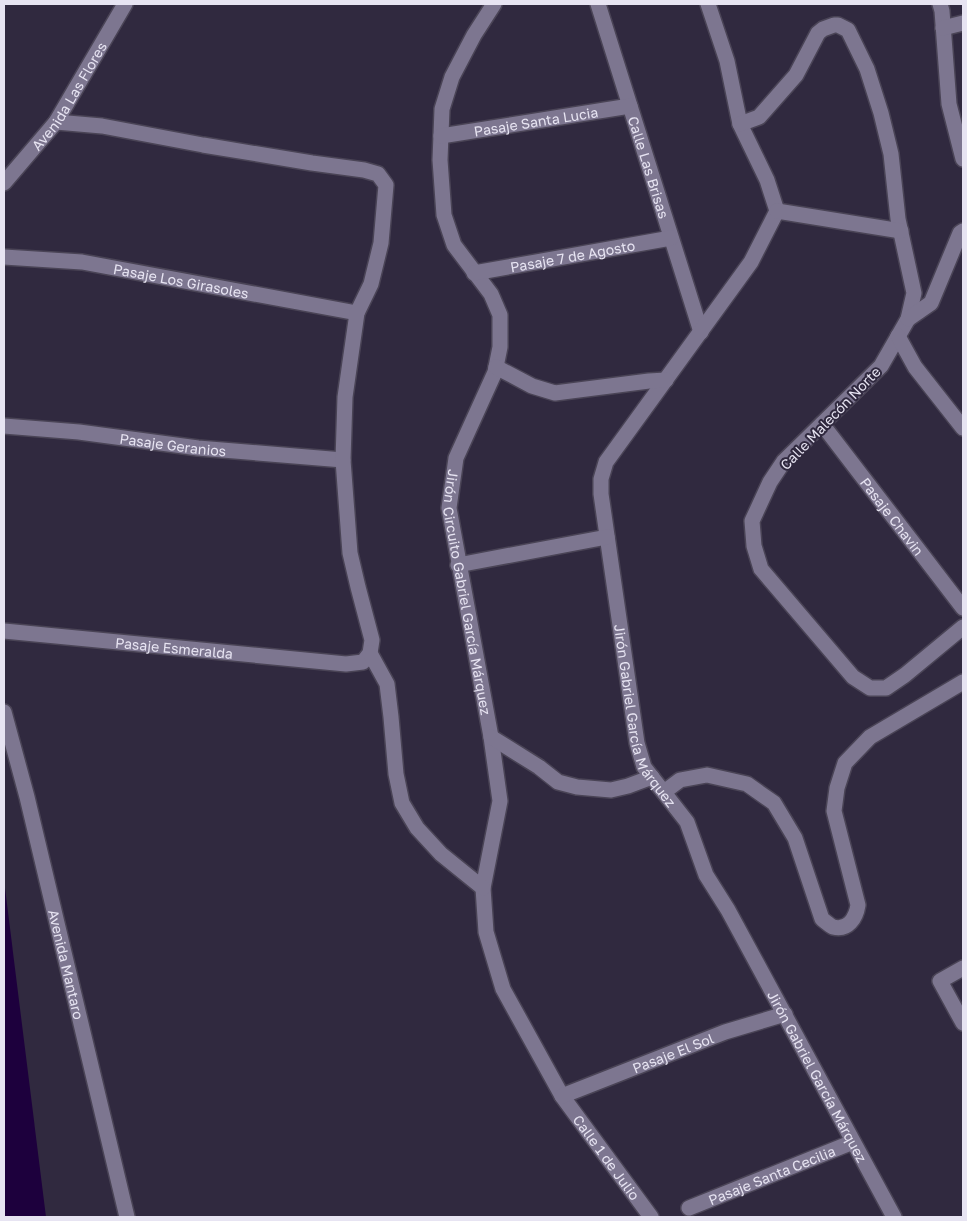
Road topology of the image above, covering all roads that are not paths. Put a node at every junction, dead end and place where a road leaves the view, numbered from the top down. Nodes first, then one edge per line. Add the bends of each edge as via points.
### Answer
1 (125, 4) edge
2 (494, 4) edge
3 (598, 4) edge
4 (708, 4) edge
5 (940, 4) edge
6 (963, 23) edge
7 (943, 28) junction
8 (956, 102) edge
9 (630, 106) junction
10 (56, 122) junction
11 (740, 124) junction
12 (441, 136) junction
13 (963, 159) edge
14 (4, 183) edge
15 (777, 211) junction
16 (901, 231) junction
17 (963, 231) edge
18 (671, 238) junction
19 (4, 257) edge
20 (474, 273) junction
21 (357, 313) junction
22 (908, 319) junction
23 (701, 332) junction
24 (898, 336) junction
25 (496, 367) junction
26 (666, 380) junction
27 (822, 424) junction
28 (4, 426) edge
29 (963, 428) edge
30 (343, 460) junction
31 (607, 537) junction
32 (458, 565) junction
33 (963, 608) edge
34 (963, 627) edge
35 (4, 631) edge
36 (370, 653) junction
37 (963, 682) edge
38 (4, 712) edge
39 (491, 738) junction
40 (652, 777) junction
41 (664, 792) junction
42 (483, 888) junction
43 (963, 968) edge
44 (785, 1014) junction
45 (963, 1023) edge
46 (562, 1096) junction
47 (854, 1142) junction
48 (689, 1208) dead end
49 (126, 1217) edge
50 (651, 1217) edge
51 (894, 1217) edge

1 - 10 street, Avenida Las Flores
2 - 12 street, Jirón Circuito Gabriel García Márquez via 452,77 442,109
3 - 9 street, Calle Las Brisas
4 - 11 street via 727,61
5 - 7 street
6 - 7 street
7 - 8 street
8 - 13 street
9 - 12 street, Pasaje Santa Lucia
9 - 18 street, Calle Las Brisas
10 - 14 street, Avenida Las Flores
10 - 21 street via 102,126 378,174 386,185 381,243 370,284
11 - 15 street
11 - 16 street, Calle Malecón Norte via 759,117 796,75 818,33 834,25 848,30 867,69 881,113 891,154
12 - 20 street, Jirón Circuito Gabriel García Márquez via 444,214 454,245
15 - 16 street
15 - 23 street, Jirón Gabriel García Márquez via 752,262
16 - 22 street, Calle Malecón Norte via 914,293
17 - 22 street via 931,303
18 - 20 street, Pasaje 7 de Agosto
18 - 23 street, Calle Las Brisas
19 - 21 street, Pasaje Los Girasoles via 82,262
20 - 25 street, Jirón Circuito Gabriel García Márquez via 491,294 500,315
21 - 30 street via 345,397
22 - 24 street, Calle Malecón Norte
23 - 26 street, Jirón Gabriel García Márquez
24 - 27 street, Calle Malecón Norte via 881,366
24 - 29 street via 914,367
25 - 26 street via 532,386 555,393
25 - 32 street, Jirón Circuito Gabriel García Márquez via 456,458 449,508
26 - 31 street, Jirón Gabriel García Márquez via 606,462 601,479
27 - 33 street, Pasaje Chavin
27 - 34 street, Calle Malecón Norte via 784,462 770,482 752,521 754,546 761,569 853,677 870,688 886,688
28 - 30 street, Pasaje Geranios via 198,448
30 - 36 street via 350,553 372,640
31 - 32 street
31 - 40 street, Jirón Gabriel García Márquez via 637,743 644,767
32 - 39 street, Jirón Circuito Gabriel García Márquez
35 - 36 street, Pasaje Esmeralda via 346,664 363,662
36 - 42 street via 387,684 402,803 417,828 441,854
37 - 41 street via 870,737 845,763 834,811 858,905 852,921 844,927 832,926 822,919 795,838 774,803 747,784 707,775 680,780
38 - 49 street, Avenida Mantaro
39 - 40 street via 558,782 611,790
39 - 42 street, Jirón Circuito Gabriel García Márquez via 500,801
40 - 41 street, Jirón Gabriel García Márquez
41 - 44 street, Jirón Gabriel García Márquez via 687,822 706,875
42 - 46 street, Calle 1 de Julio via 486,932 502,989
43 - 45 street via 940,981
44 - 46 street, Pasaje El Sol via 725,1032
44 - 47 street, Jirón Gabriel García Márquez
46 - 50 street, Calle 1 de Julio
47 - 48 street, Pasaje Santa Cecilia
47 - 51 street, Jirón Gabriel García Márquez

